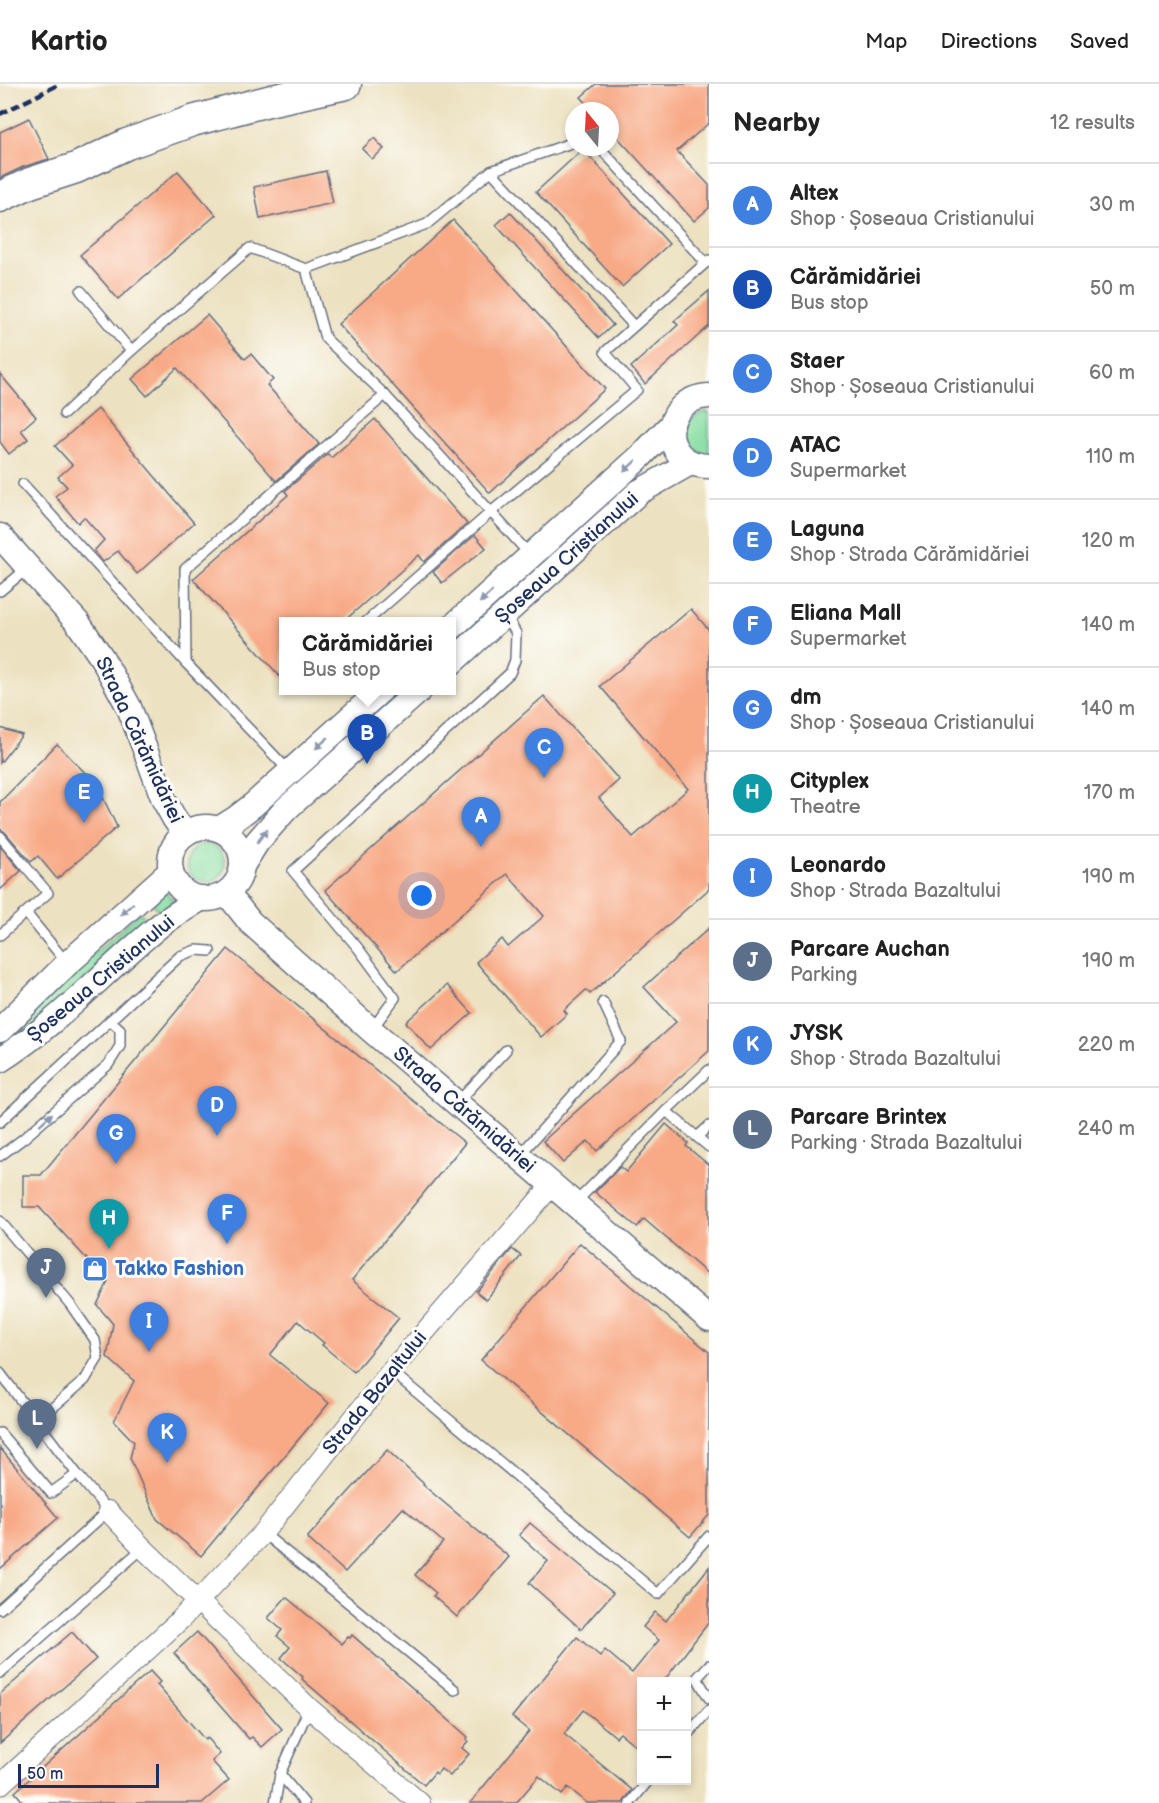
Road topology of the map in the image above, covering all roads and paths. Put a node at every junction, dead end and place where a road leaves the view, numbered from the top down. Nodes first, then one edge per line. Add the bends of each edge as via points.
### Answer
1 (346, 84) edge
2 (565, 145) edge
3 (608, 156) edge
4 (76, 168) junction
5 (491, 171) junction
6 (0, 197) edge
7 (0, 219) edge
8 (707, 262) edge
9 (306, 269) junction
10 (81, 291) dead end
11 (634, 326) junction
12 (131, 351) junction
13 (705, 394) edge
14 (385, 395) junction
15 (64, 414) dead end
16 (672, 424) junction
17 (700, 465) edge
18 (23, 484) dead end
19 (491, 512) junction
20 (0, 536) edge
21 (531, 556) junction
22 (28, 568) junction
23 (0, 591) edge
24 (504, 615) junction
25 (371, 617) edge
26 (456, 624) edge
27 (456, 658) edge
28 (186, 663) junction
29 (375, 695) edge
30 (414, 695) edge
31 (290, 772) junction
32 (219, 829) junction
33 (185, 834) junction
34 (0, 836) edge
35 (242, 866) junction
36 (171, 871) junction
37 (226, 892) junction
38 (202, 898) junction
39 (26, 913) junction
40 (0, 935) edge
41 (210, 951) dead end
42 (67, 964) junction
43 (603, 1002) dead end
44 (110, 1020) junction
45 (0, 1030) edge
46 (371, 1030) junction
47 (506, 1050) dead end
48 (0, 1060) edge
49 (709, 1070) edge
50 (456, 1104) junction
51 (666, 1110) junction
52 (0, 1122) edge
53 (709, 1126) edge
54 (697, 1137) junction
55 (709, 1147) edge
56 (0, 1156) edge
57 (519, 1156) junction
58 (552, 1185) junction
59 (575, 1203) junction
60 (0, 1221) edge
61 (709, 1319) edge
62 (391, 1371) junction
63 (0, 1373) edge
64 (37, 1421) junction
65 (0, 1433) edge
66 (78, 1474) junction
67 (108, 1511) junction
68 (262, 1533) junction
69 (709, 1536) edge
70 (143, 1548) junction
71 (198, 1602) junction
72 (0, 1609) edge
73 (709, 1665) edge
74 (0, 1673) edge
75 (455, 1690) dead end
76 (709, 1698) edge
77 (309, 1708) junction
78 (709, 1710) edge
79 (691, 1731) edge
80 (280, 1774) junction
81 (0, 1785) edge
82 (645, 1785) edge
83 (409, 1796) edge
84 (275, 1803) edge
85 (304, 1803) edge
86 (420, 1803) edge
87 (630, 1803) edge

1 - 4 main road via 192,121 127,144
2 - 5 lane
3 - 8 lane
4 - 6 main road
4 - 7 main road
5 - 9 lane via 427,224
5 - 11 lane
8 - 11 lane
9 - 12 lane via 250,248
9 - 14 lane via 326,338
10 - 12 lane
11 - 19 lane via 605,352 637,390
12 - 15 lane
13 - 16 street, Șoseaua Cristianului via 681,407
14 - 19 lane
14 - 28 lane via 184,569
16 - 17 street, Șoseaua Cristianului via 674,447 681,456
16 -> 21 street, Șoseaua Cristianului
17 - 24 street, Șoseaua Cristianului via 639,492
18 - 28 lane
19 - 21 lane
19 - 25 lane
20 - 22 street, Strada Cărămidăriei
21 -> 26 street, Șoseaua Cristianului
22 - 23 lane
22 - 33 street, Strada Cărămidăriei via 78,623 102,658 129,707 164,800
24 - 27 street, Șoseaua Cristianului
24 - 46 lane via 516,633 515,660 510,673 293,871 395,998
28 - 31 lane
29 -> 31 street
35 -> 30 street via 286,809
31 - 32 street
32 - 33 street via 205,827
32 - 35 street via 239,848
33 - 36 street via 173,848
34 - 39 lane via 48,893
35 - 37 street via 238,879
36 - 38 street via 182,890
36 -> 42 street, Șoseaua Cristianului
37 - 38 street
37 - 46 street, Strada Cărămidăriei via 250,922
38 - 48 street, Șoseaua Cristianului via 160,925 81,997
39 - 40 lane
39 - 42 lane
41 - 44 lane via 196,950 180,956
42 - 45 street, Șoseaua Cristianului
43 - 57 lane via 621,1041
44 - 52 lane
56 -> 44 lane via 108,1065 120,1046 120,1029
46 - 50 street, Strada Cărămidăriei
47 - 50 lane
49 - 51 lane
50 - 57 street, Strada Cărămidăriei
51 - 54 lane
51 - 59 lane
53 - 54 lane
54 - 55 lane
57 - 58 street, Strada Cărămidăriei
58 - 59 street, Strada Cărămidăriei
58 - 62 street, Strada Bazaltului
59 - 61 street, Strada Cărămidăriei
60 - 64 lane via 95,1340 98,1358 85,1380
62 - 68 street, Strada Bazaltului
62 - 69 lane via 658,1594
63 - 64 lane
64 - 66 lane
65 - 66 lane via 51,1493
66 - 67 lane
67 - 70 street
67 - 72 lane
68 - 71 street, Strada Bazaltului
68 - 75 lane
70 - 71 street
70 - 74 lane
71 - 77 street
71 - 81 street, Strada Bazaltului
73 - 76 lane via 697,1678
77 - 80 lane
77 - 83 street
78 - 79 lane
80 - 84 lane
80 - 85 lane
82 - 87 lane
83 - 86 street

